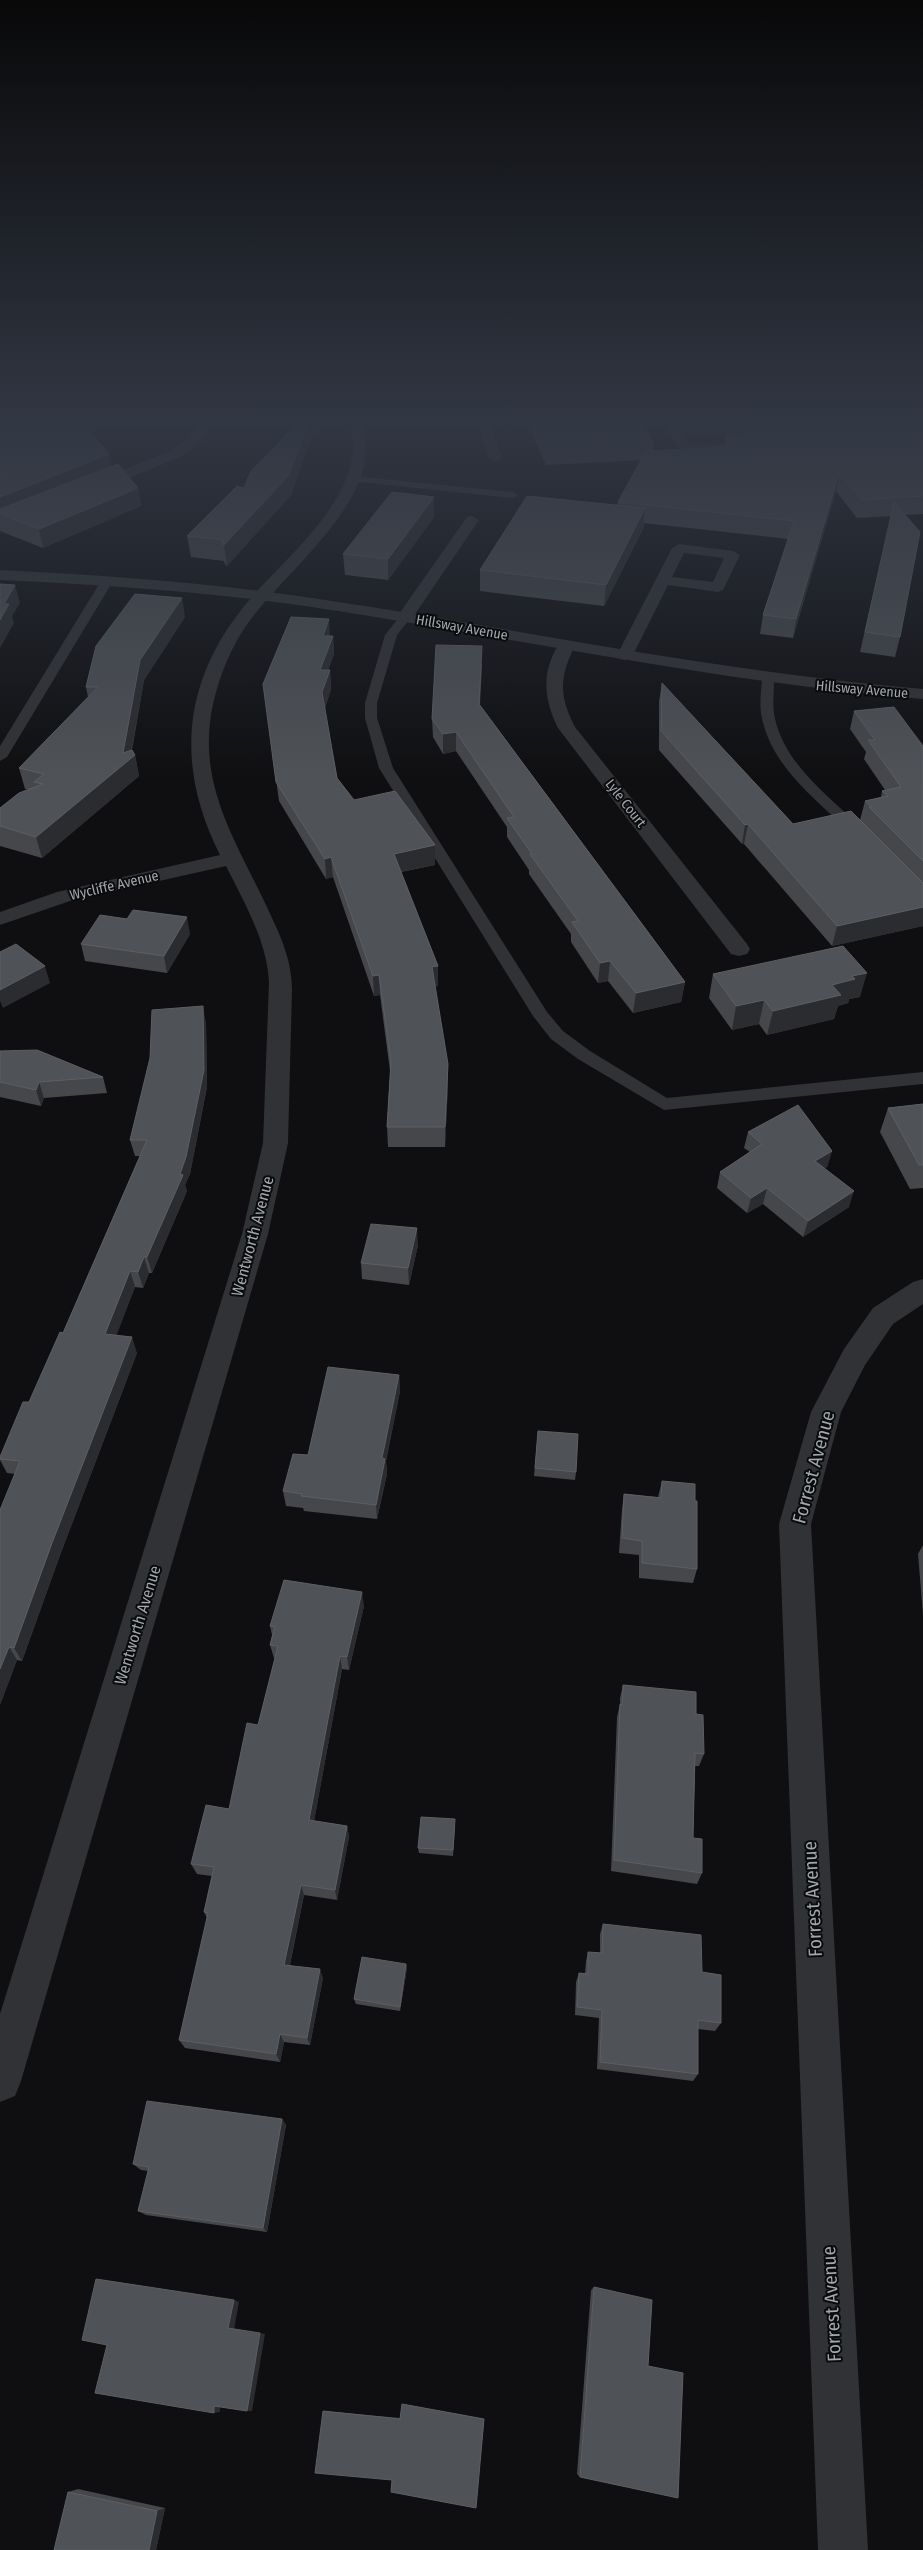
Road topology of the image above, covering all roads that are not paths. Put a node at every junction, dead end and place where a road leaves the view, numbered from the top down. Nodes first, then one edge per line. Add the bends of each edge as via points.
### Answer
1 (308, 542) edge
2 (457, 542) edge
3 (0, 575) edge
4 (663, 580) dead end
5 (107, 581) junction
6 (261, 596) junction
7 (405, 617) junction
8 (567, 645) junction
9 (625, 656) junction
10 (768, 680) junction
11 (923, 694) edge
12 (0, 757) edge
13 (867, 841) edge
14 (230, 859) junction
15 (0, 919) edge
16 (739, 949) dead end
17 (923, 1078) edge
18 (923, 1290) edge
19 (0, 2082) edge
20 (843, 2550) edge

1 - 6 street, Wentworth Avenue
2 - 7 street
3 - 5 street, Hillsway Avenue
4 - 9 street
5 - 6 street, Hillsway Avenue
5 - 12 lane
6 - 7 street, Hillsway Avenue
6 - 14 street, Wentworth Avenue via 221,653 212,674 200,724 202,780 208,806
7 - 8 street, Hillsway Avenue
7 - 17 lane via 391,635 371,703 386,768 541,1016 558,1034 622,1081 664,1104
8 - 9 street, Hillsway Avenue
8 - 16 street, Lyle Court via 552,680 556,708 567,728
9 - 10 street, Hillsway Avenue
10 - 11 street, Hillsway Avenue
10 - 13 lane via 768,716 777,746 790,764
14 - 15 street, Wycliffe Avenue via 64,896
14 - 19 street, Wentworth Avenue via 258,910 279,970 275,1147 255,1234
18 - 20 street, Forrest Avenue via 883,1316 854,1357 826,1412 795,1524

